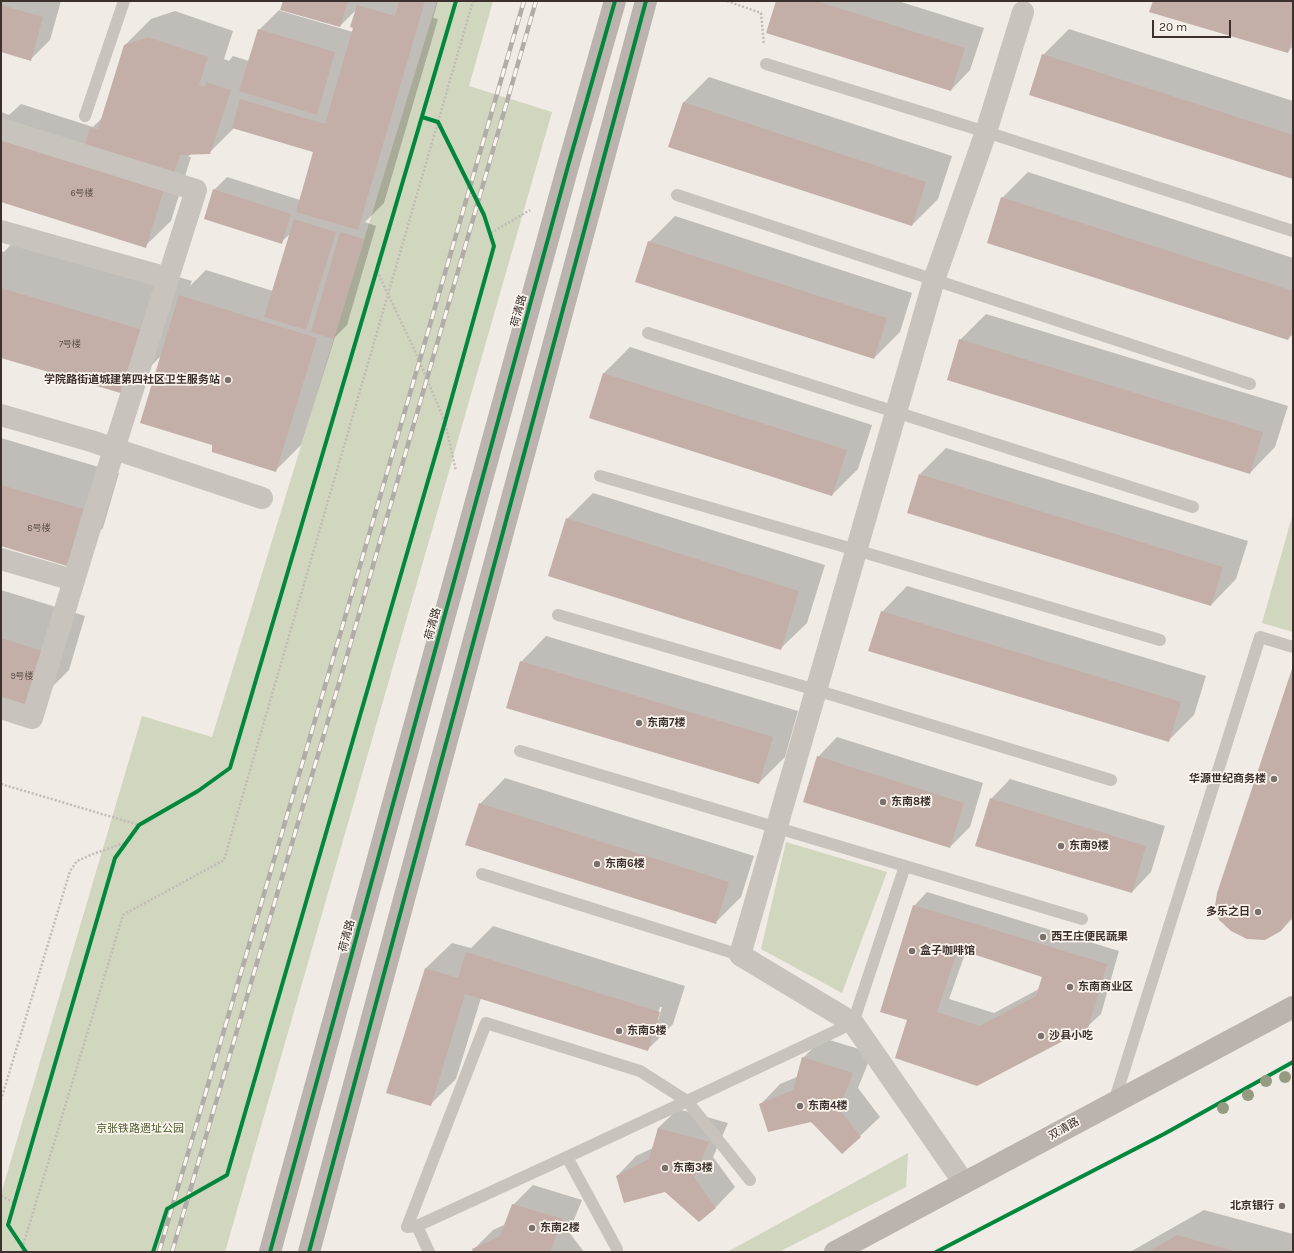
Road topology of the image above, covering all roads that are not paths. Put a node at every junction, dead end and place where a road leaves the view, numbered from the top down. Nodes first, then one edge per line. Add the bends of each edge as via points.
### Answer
1 (124, 1) edge
2 (615, 1) edge
3 (646, 1) edge
4 (1023, 12) dead end
5 (766, 64) road end
6 (85, 116) dead end
7 (1, 129) edge
8 (986, 132) junction
9 (677, 195) dead end
10 (1, 231) edge
11 (1293, 231) edge
12 (168, 278) junction
13 (934, 280) junction
14 (648, 333) dead end
15 (1250, 384) dead end
16 (896, 413) junction
17 (1, 415) edge
18 (114, 449) junction
19 (600, 476) dead end
20 (262, 498) dead end
21 (1193, 507) dead end
22 (856, 550) junction
23 (1, 559) edge
24 (73, 580) junction
25 (558, 615) dead end
26 (1160, 640) dead end
27 (1293, 647) edge
28 (816, 690) junction
29 (1, 708) edge
30 (520, 751) dead end
31 (1111, 780) dead end
32 (777, 827) junction
33 (905, 866) junction
34 (482, 874) dead end
35 (1082, 920) dead end
36 (740, 954) junction
37 (1293, 1007) edge
38 (853, 1023) junction
39 (687, 1101) junction
40 (1114, 1102) junction
41 (567, 1157) junction
42 (750, 1180) dead end
43 (964, 1183) junction
44 (417, 1226) junction
45 (617, 1249) dead end
46 (270, 1252) edge
47 (309, 1252) edge
48 (428, 1252) edge
49 (835, 1252) edge

1 - 6 lane
2 - 46 main road, 荷清路
3 - 47 main road
4 - 8 street
5 - 8 lane
7 - 12 street via 196,190
8 - 11 lane
8 - 13 street
9 - 13 lane
10 - 12 street
12 - 18 street
13 - 15 lane
13 - 16 street
14 - 16 lane
16 - 21 lane
16 - 22 street
17 - 18 street
18 - 20 street
18 - 24 street
19 - 22 lane
22 - 26 lane
22 - 28 street
23 - 24 street
24 - 29 street via 32,718
25 - 28 lane
27 - 40 lane via 1260,636
28 - 31 lane
28 - 32 street
30 - 32 lane
32 - 33 lane
32 - 36 street
33 - 35 lane
33 - 38 lane
34 - 36 lane
36 - 38 street
37 - 40 main road, 双清路
38 - 39 lane
38 - 43 street
39 - 41 lane
39 - 42 lane
39 - 44 lane via 640,1071 486,1023 407,1227
40 - 43 main road, 双清路
41 - 44 lane
41 - 45 lane
43 - 49 main road, 双清路
44 - 48 lane

